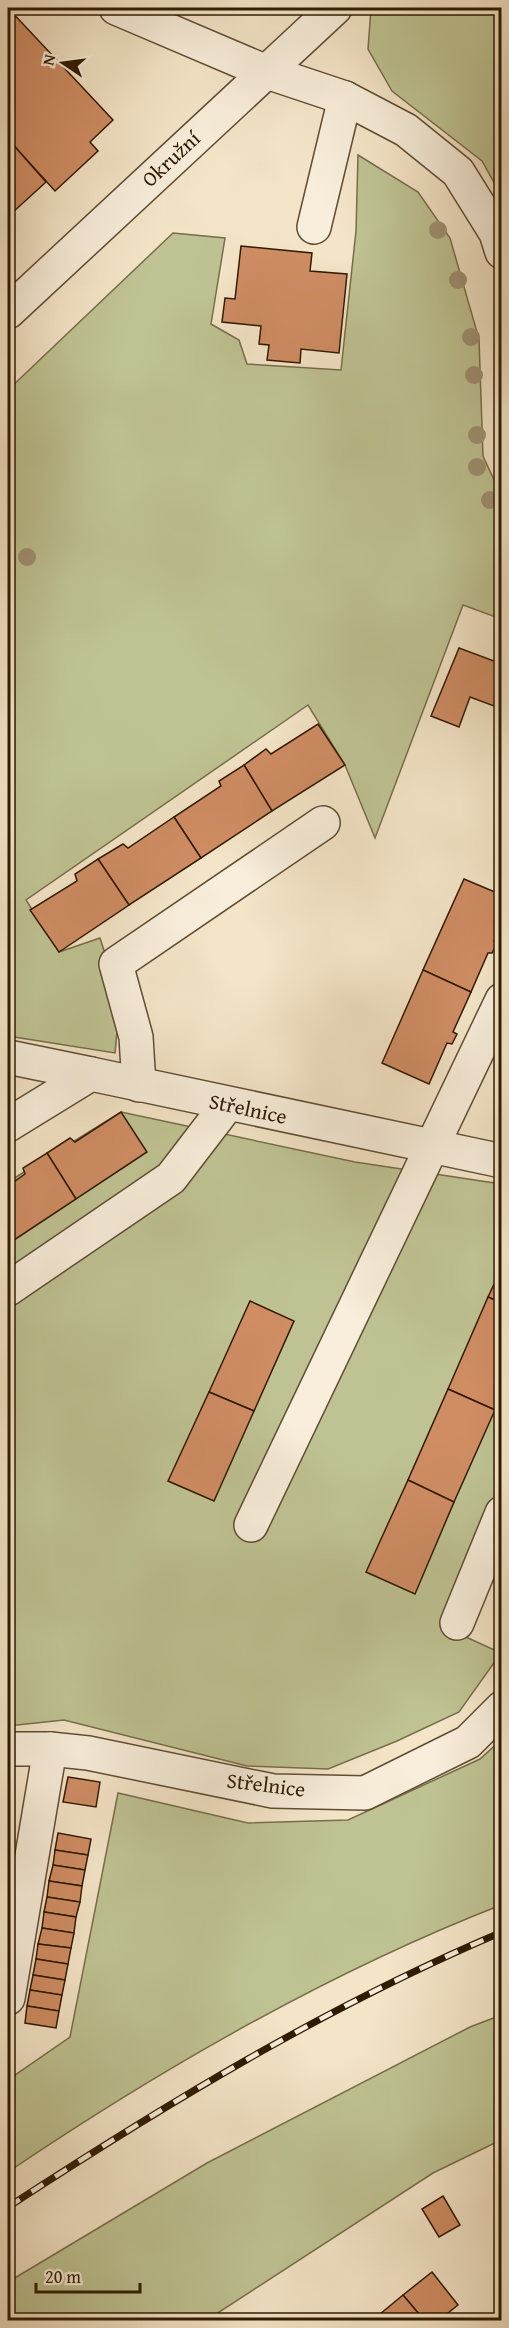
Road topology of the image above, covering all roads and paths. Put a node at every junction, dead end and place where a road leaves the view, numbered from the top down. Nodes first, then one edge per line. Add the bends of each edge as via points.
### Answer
1 (116, 8) edge
2 (335, 8) edge
3 (264, 71) junction
4 (345, 98) junction
5 (314, 227) dead end
6 (501, 252) edge
7 (8, 312) edge
8 (323, 823) dead end
9 (501, 1000) edge
10 (8, 1058) edge
11 (91, 1074) junction
12 (138, 1085) junction
13 (227, 1105) junction
14 (8, 1125) edge
15 (432, 1146) junction
16 (501, 1161) edge
17 (8, 1289) edge
18 (501, 1513) edge
19 (251, 1525) dead end
20 (457, 1623) dead end
21 (501, 1708) edge
22 (8, 1749) edge
23 (51, 1749) junction
24 (8, 1998) edge

1 - 3 street
2 - 3 street, Okružní
3 - 4 street
3 - 7 street, Okružní
4 - 5 street
4 - 6 street via 406,130 458,172 496,233
8 - 12 street via 116,964 136,1037
9 - 15 street
10 - 11 street, Střelnice
11 - 12 street, Střelnice
11 - 14 street
12 - 13 street, Střelnice
13 - 15 street, Střelnice
13 - 17 street via 171,1178
15 - 16 street, Střelnice
15 - 19 street
18 - 20 street
21 - 23 street, Střelnice via 468,1742 365,1793 273,1791
22 - 23 street, Střelnice
23 - 24 street

